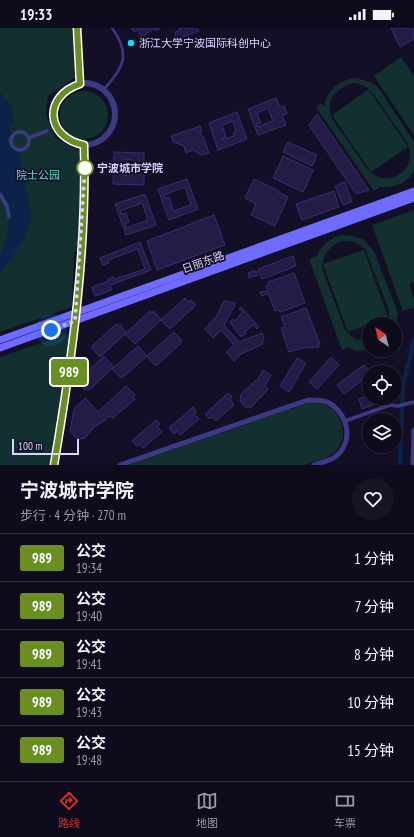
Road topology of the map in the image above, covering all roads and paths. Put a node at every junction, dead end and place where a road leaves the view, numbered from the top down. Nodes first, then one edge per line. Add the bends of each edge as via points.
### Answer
1 (77, 28) edge
2 (112, 28) edge
3 (80, 84) junction
4 (103, 90) junction
5 (47, 131) dead end
6 (28, 138) junction
7 (84, 145) junction
8 (414, 191) edge
9 (0, 194) edge
10 (414, 198) edge
11 (9, 217) dead end
12 (76, 312) junction
13 (75, 321) junction
14 (0, 340) edge
15 (0, 348) edge
16 (414, 402) edge
17 (347, 421) dead end
18 (414, 430) edge
19 (54, 465) edge
20 (120, 465) edge
21 (314, 465) edge
22 (412, 465) edge

1 - 3 street
2 - 4 lane via 121,44 123,62 120,71
3 - 4 street via 90,84
3 - 7 street via 69,87 60,95 53,116 56,127 63,137 72,143
4 - 7 street via 113,102 114,122 110,132 103,139 94,144
5 - 6 street
6 - 6 street via 25,133 16,133 11,144 17,150 23,150 27,146
7 - 12 street via 82,233
8 - 12 main road, 日丽东路
9 - 11 street via 7,206
10 - 13 main road, 日丽东路
12 - 13 street
12 - 14 main road, 日丽东路
13 - 15 main road, 日丽东路
13 - 19 street
16 - 17 street via 390,405
18 - 22 street
20 - 21 street via 308,400 326,401 338,409 346,420 347,432 345,442 334,458

